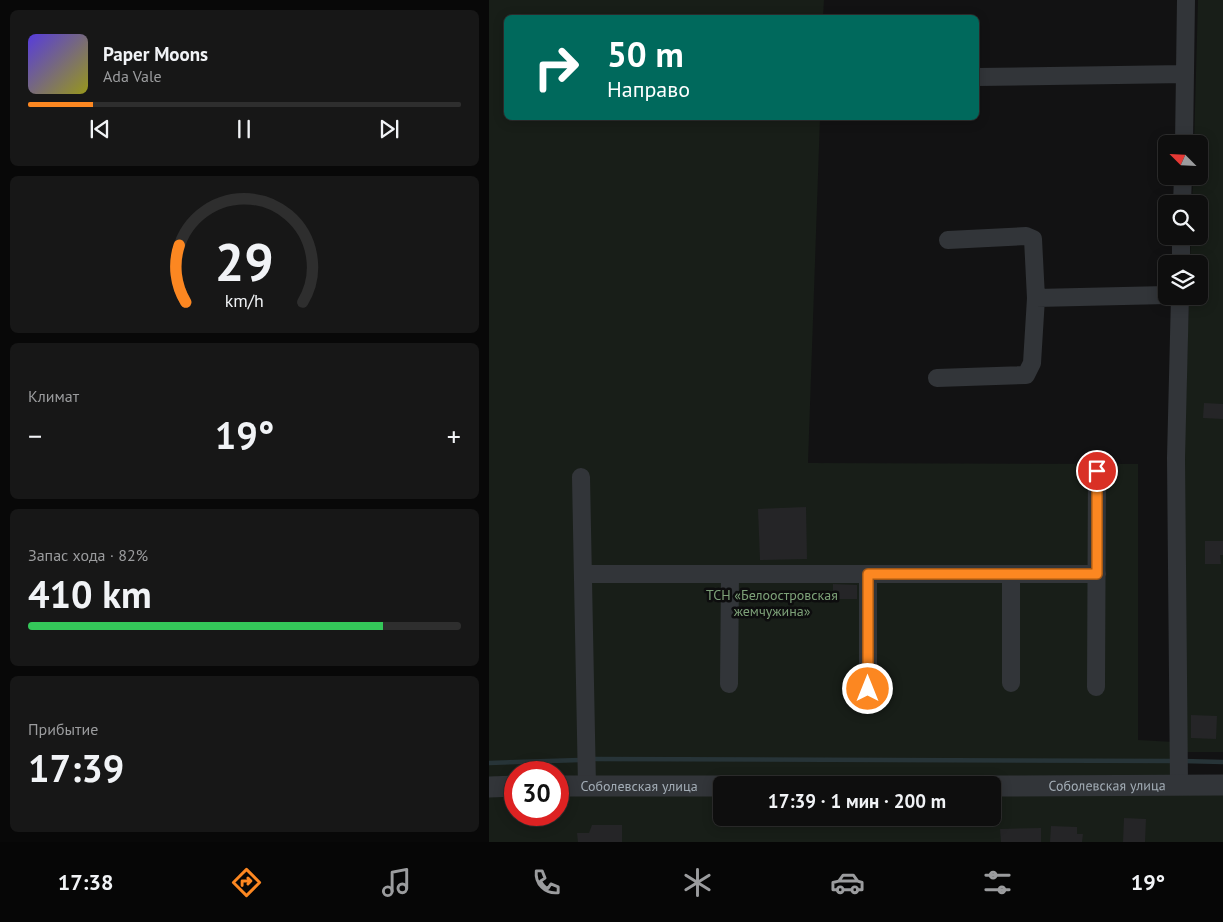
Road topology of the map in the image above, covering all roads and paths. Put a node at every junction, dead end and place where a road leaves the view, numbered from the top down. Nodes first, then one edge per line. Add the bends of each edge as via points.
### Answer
1 (1186, 0) edge
2 (1185, 74) junction
3 (979, 77) edge
4 (1184, 135) edge
5 (947, 240) dead end
6 (1158, 296) edge
7 (1036, 298) junction
8 (1180, 305) edge
9 (937, 378) dead end
10 (1097, 471) dead end
11 (581, 477) dead end
12 (584, 574) junction
13 (730, 574) junction
14 (868, 574) junction
15 (1011, 574) junction
16 (1097, 574) junction
17 (1011, 683) dead end
18 (729, 684) dead end
19 (1096, 687) dead end
20 (868, 689) dead end
21 (1179, 785) junction
22 (1223, 785) edge
23 (504, 786) edge
24 (569, 786) edge
25 (587, 786) junction
26 (713, 786) edge
27 (1001, 786) edge
28 (489, 787) edge

1 - 2 street
2 - 3 street
2 - 4 street
5 - 7 street via 1026,236 1033,239
6 - 7 street
7 - 9 street via 1032,363 1026,375
8 - 21 street via 1175,458
10 - 16 street
11 - 12 street
12 - 13 street
12 - 25 street
13 - 14 street
13 - 18 street
14 - 15 street
14 - 20 street
15 - 16 street
15 - 17 street
16 - 19 street
21 - 22 street, Соболевская улица
21 - 27 street, Соболевская улица
23 - 28 street
24 - 25 street, Соболевская улица
25 - 26 street, Соболевская улица

